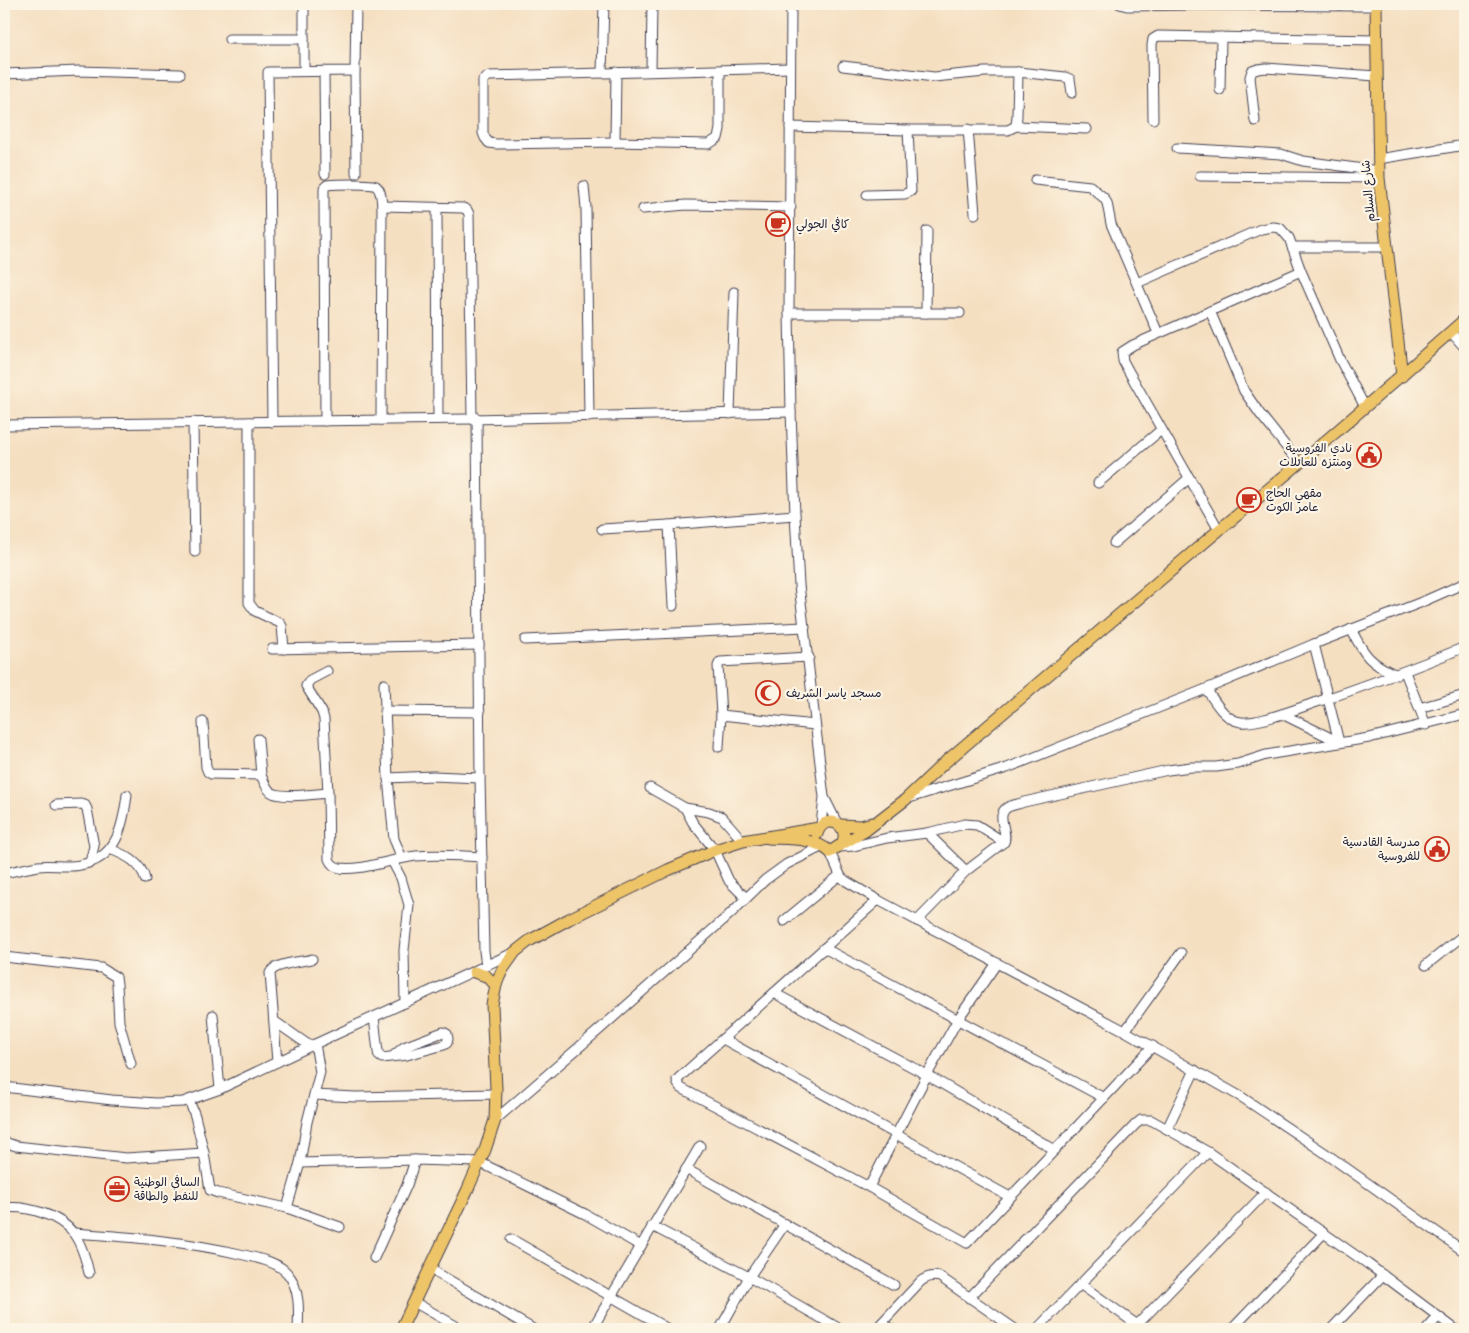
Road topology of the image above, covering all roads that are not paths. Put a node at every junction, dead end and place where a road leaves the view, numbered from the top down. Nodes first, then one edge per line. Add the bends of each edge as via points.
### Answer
1 (304, 4) edge
2 (356, 4) edge
3 (604, 4) edge
4 (652, 4) edge
5 (791, 4) edge
6 (1120, 4) edge
7 (1228, 4) edge
8 (1376, 5) edge
9 (1221, 37) junction
10 (229, 38) dead end
11 (304, 39) junction
12 (1376, 40) junction
13 (843, 66) dead end
14 (790, 68) junction
15 (720, 70) junction
16 (304, 71) junction
17 (324, 71) junction
18 (355, 71) junction
19 (651, 71) junction
20 (602, 72) junction
21 (616, 72) junction
22 (1018, 72) junction
23 (4, 74) edge
24 (180, 74) dead end
25 (1376, 76) junction
26 (1220, 90) dead end
27 (1072, 93) dead end
28 (1153, 118) dead end
29 (1255, 121) dead end
30 (1016, 126) junction
31 (790, 127) junction
32 (968, 129) junction
33 (908, 130) junction
34 (1086, 130) dead end
35 (614, 142) junction
36 (1465, 145) edge
37 (1177, 148) dead end
38 (1378, 159) junction
39 (356, 173) dead end
40 (326, 174) dead end
41 (1379, 175) junction
42 (1200, 176) dead end
43 (1035, 180) dead end
44 (584, 186) dead end
45 (867, 195) dead end
46 (382, 206) junction
47 (790, 207) junction
48 (437, 208) junction
49 (643, 209) dead end
50 (975, 214) dead end
51 (927, 231) dead end
52 (1292, 246) junction
53 (1387, 247) junction
54 (1301, 271) junction
55 (1137, 283) junction
56 (734, 292) dead end
57 (1210, 311) junction
58 (789, 313) junction
59 (926, 313) junction
60 (960, 313) dead end
61 (1465, 319) edge
62 (1451, 332) junction
63 (1158, 333) junction
64 (1465, 348) edge
65 (1402, 376) junction
66 (1365, 407) junction
67 (791, 412) junction
68 (730, 414) junction
69 (589, 417) junction
70 (438, 419) junction
71 (475, 419) junction
72 (381, 420) junction
73 (325, 421) junction
74 (194, 422) junction
75 (249, 422) junction
76 (272, 422) junction
77 (4, 425) edge
78 (1161, 430) junction
79 (1299, 463) junction
80 (1188, 479) junction
81 (1098, 483) dead end
82 (795, 515) junction
83 (668, 525) junction
84 (602, 529) dead end
85 (1219, 530) junction
86 (1114, 543) dead end
87 (195, 552) dead end
88 (1465, 583) edge
89 (673, 606) dead end
90 (805, 627) junction
91 (1351, 629) junction
92 (525, 640) dead end
93 (1314, 644) junction
94 (479, 645) junction
95 (1465, 647) edge
96 (272, 649) dead end
97 (284, 649) junction
98 (809, 657) junction
99 (327, 670) dead end
100 (1401, 674) junction
101 (384, 684) dead end
102 (1206, 689) junction
103 (1465, 695) edge
104 (1328, 699) junction
105 (1419, 708) junction
106 (385, 711) junction
107 (480, 712) junction
108 (1282, 714) junction
109 (1465, 714) edge
110 (721, 715) junction
111 (203, 722) dead end
112 (1426, 724) junction
113 (815, 725) junction
114 (258, 739) dead end
115 (1339, 742) junction
116 (719, 747) dead end
117 (261, 775) junction
118 (388, 778) junction
119 (480, 778) junction
120 (650, 788) dead end
121 (328, 793) junction
122 (127, 795) dead end
123 (824, 797) junction
124 (905, 800) junction
125 (56, 805) dead end
126 (685, 808) junction
127 (878, 821) junction
128 (838, 824) junction
129 (820, 827) junction
130 (926, 833) junction
131 (768, 838) junction
132 (743, 841) junction
133 (1004, 842) junction
134 (830, 847) junction
135 (110, 849) junction
136 (715, 850) junction
137 (482, 857) junction
138 (402, 858) junction
139 (392, 861) junction
140 (90, 862) junction
141 (966, 870) junction
142 (4, 873) edge
143 (840, 875) junction
144 (146, 879) dead end
145 (746, 898) junction
146 (878, 900) junction
147 (784, 921) dead end
148 (918, 921) junction
149 (1465, 934) edge
150 (824, 948) junction
151 (515, 952) junction
152 (1182, 953) dead end
153 (4, 957) edge
154 (312, 959) dead end
155 (997, 963) junction
156 (1426, 965) dead end
157 (486, 966) junction
158 (474, 972) junction
159 (496, 985) junction
160 (774, 993) junction
161 (405, 1003) junction
162 (213, 1015) dead end
163 (374, 1017) junction
164 (958, 1019) junction
165 (274, 1021) junction
166 (1125, 1031) junction
167 (723, 1040) junction
168 (312, 1045) junction
169 (1153, 1046) junction
170 (392, 1057) junction
171 (276, 1062) junction
172 (131, 1064) dead end
173 (1195, 1070) junction
174 (927, 1075) junction
175 (4, 1087) edge
176 (220, 1089) junction
177 (496, 1094) junction
178 (314, 1096) junction
179 (1104, 1098) junction
180 (189, 1100) junction
181 (495, 1120) junction
182 (1167, 1128) junction
183 (896, 1134) junction
184 (4, 1142) edge
185 (700, 1146) dead end
186 (1055, 1150) junction
187 (1208, 1152) junction
188 (204, 1153) junction
189 (415, 1160) junction
190 (480, 1162) junction
191 (300, 1163) junction
192 (686, 1169) junction
193 (869, 1187) junction
194 (1266, 1192) junction
195 (1010, 1197) junction
196 (4, 1208) edge
197 (287, 1208) junction
198 (785, 1224) junction
199 (652, 1226) junction
200 (340, 1227) dead end
201 (74, 1233) junction
202 (1324, 1233) junction
203 (511, 1239) dead end
204 (641, 1246) junction
205 (1465, 1252) edge
206 (374, 1258) dead end
207 (430, 1269) junction
208 (89, 1273) dead end
209 (1383, 1275) junction
210 (749, 1277) junction
211 (894, 1284) dead end
212 (1080, 1284) junction
213 (611, 1296) junction
214 (969, 1298) junction
215 (414, 1302) junction
216 (1438, 1317) junction
217 (879, 1326) edge
218 (1140, 1327) edge
219 (298, 1329) edge
220 (401, 1329) edge
221 (461, 1329) edge
222 (533, 1329) edge
223 (592, 1329) edge
224 (668, 1329) edge
225 (720, 1329) edge
226 (840, 1329) edge
227 (891, 1329) edge
228 (1015, 1329) edge
229 (1037, 1329) edge
230 (1232, 1329) edge
231 (1331, 1329) edge
232 (1427, 1329) edge
233 (1455, 1329) edge

1 - 11 street
2 - 18 street
3 - 20 street
4 - 19 street
5 - 14 street
6 - 7 street
7 - 8 street
8 - 12 main road, شارع السلام
9 - 12 street
9 - 26 street
9 - 28 street via 1158,36 1153,39
10 - 11 street
11 - 16 street
12 - 25 main road, شارع السلام
13 - 22 street via 934,77
14 - 15 street
14 - 31 street
15 - 19 street
15 - 35 street via 720,130 713,142
16 - 17 street
16 - 76 street via 268,72
17 - 18 street
17 - 40 street
18 - 39 street
19 - 21 street
20 - 21 street
20 - 35 street via 489,76 483,80 483,133 489,143 496,144
21 - 35 street
22 - 27 street via 1065,77 1070,79
22 - 30 street
23 - 24 street via 79,71
25 - 29 street via 1266,68 1252,71
25 - 38 main road, شارع السلام
30 - 32 street via 1008,130
30 - 34 street
31 - 33 street
31 - 47 street
32 - 33 street
32 - 50 street
33 - 45 street via 911,191
36 - 38 street
37 - 41 street via 1267,152
38 - 41 main road, شارع السلام
41 - 42 street
41 - 53 main road, شارع السلام
43 - 55 street via 1090,186 1104,198
44 - 69 street
46 - 48 street
46 - 72 street
46 - 73 street via 380,191 375,185 336,184 324,188
47 - 49 street via 686,205
47 - 58 street
48 - 70 street
48 - 71 street via 463,208 470,218
51 - 59 street
52 - 53 street
52 - 54 street
52 - 55 street via 1283,230 1267,228
53 - 65 main road, شارع السلام
54 - 57 street
54 - 66 street via 1340,360
55 - 63 street
56 - 68 street
57 - 63 street
57 - 79 street via 1244,390
58 - 59 street
58 - 67 street
59 - 60 street
61 - 62 main road
62 - 64 street
62 - 65 main road
63 - 78 street via 1126,348 1122,355
65 - 66 main road
66 - 79 main road
67 - 68 street
67 - 82 street
68 - 69 street
69 - 71 street
70 - 71 street
70 - 72 street
71 - 94 street
72 - 73 street
73 - 76 street
74 - 75 street
74 - 77 street
74 - 87 street
75 - 76 street
75 - 97 street via 249,603 255,611 280,623
78 - 80 street
78 - 81 street
79 - 85 main road
80 - 85 street
80 - 86 street
82 - 83 street
82 - 90 street
83 - 84 street
83 - 89 street
85 - 124 main road via 943,764
88 - 91 street
90 - 92 street
90 - 98 street
91 - 93 street
91 - 100 street via 1369,659 1381,668
93 - 102 street
93 - 104 street
94 - 97 street
94 - 107 street
95 - 100 street
96 - 97 street
98 - 110 street via 720,662
98 - 113 street
99 - 121 street via 306,686 324,719
100 - 104 street
100 - 105 street
101 - 106 street
102 - 108 street via 1227,717 1240,722
102 - 124 street via 1007,768
103 - 105 street
104 - 108 street
104 - 115 street
105 - 112 street
106 - 107 street
106 - 118 street
107 - 119 street
108 - 115 street
109 - 112 street
110 - 113 street
110 - 116 street
111 - 117 street via 208,772
112 - 115 street
113 - 123 street
114 - 117 street
115 - 133 street via 1266,755 1238,764 1168,770 1024,802 1007,808 1003,813
117 - 121 street via 268,789 280,796
118 - 119 street
118 - 138 street via 394,839
119 - 137 street
120 - 126 street
121 - 139 street via 331,864 342,868
122 - 135 street via 123,823
123 - 128 street
123 - 129 street
124 - 127 main road
125 - 140 street via 81,804 87,809 94,846
126 - 132 street via 722,817
126 - 136 street
127 - 128 main road via 860,826
127 - 134 main road via 865,831
128 - 129 main road via 829,822
128 - 134 main road via 845,836
129 - 131 main road
129 - 134 main road via 816,836
130 - 133 street via 965,824 977,825
130 - 134 street
130 - 141 street
131 - 132 main road
131 - 134 main road via 799,839
132 - 136 main road
133 - 141 street
134 - 143 street
134 - 145 street via 780,868
135 - 140 street
135 - 144 street via 137,864
136 - 145 street via 729,881
136 - 151 main road via 569,919 528,941
137 - 138 street
137 - 157 street
138 - 139 street
139 - 161 street via 409,905 404,950
140 - 142 street via 38,866
141 - 148 street
143 - 146 street
143 - 147 street
145 - 181 street
146 - 148 street
146 - 150 street
148 - 155 street
149 - 156 street
150 - 160 street
150 - 164 street
151 - 157 street
151 - 159 main road
152 - 166 street
153 - 172 street via 101,968 116,977 118,1022
154 - 165 street via 276,966 271,970
155 - 164 street
155 - 166 street
157 - 158 street
158 - 159 main road via 486,976
158 - 161 street
159 - 177 main road via 492,1014
160 - 167 street
160 - 174 street
161 - 163 street
162 - 176 street
163 - 168 street
163 - 170 street via 379,1056
164 - 174 street
164 - 179 street
165 - 168 street
165 - 171 street
166 - 169 street
167 - 183 street
167 - 193 street via 677,1080 681,1088
168 - 171 street
168 - 178 street via 320,1072
169 - 173 street
169 - 179 street
170 - 170 street via 404,1047 435,1035 443,1032 448,1036 444,1044
171 - 176 street
173 - 182 street
173 - 205 street via 1272,1116
174 - 183 street
174 - 186 street
175 - 180 street via 112,1100 156,1103
176 - 180 street
177 - 178 street
177 - 181 main road
178 - 191 street
179 - 186 street
180 - 188 street
181 - 190 main road
182 - 187 street
182 - 214 street via 1151,1120 1138,1122
183 - 193 street
183 - 195 street
184 - 188 street via 126,1158
185 - 192 street
186 - 195 street
187 - 194 street
187 - 212 street
188 - 197 street via 209,1186 213,1192
189 - 190 street
189 - 191 street
189 - 206 street
190 - 204 street
190 - 207 main road
191 - 197 street
192 - 198 street
192 - 199 street
193 - 195 street via 967,1244
194 - 202 street
194 - 218 street
196 - 201 street via 46,1214
197 - 200 street
198 - 210 street
198 - 211 street
199 - 204 street
199 - 210 street
201 - 208 street
201 - 219 street via 188,1243 267,1261 287,1273 294,1282 299,1306
202 - 209 street
202 - 230 street
203 - 213 street
204 - 213 street
207 - 215 main road
207 - 222 street
209 - 216 street
209 - 231 street
210 - 225 street
210 - 226 street
212 - 218 street
212 - 229 street
213 - 223 street
213 - 224 street
214 - 217 street via 940,1277 932,1276 920,1282
214 - 228 street
215 - 220 main road
215 - 221 street
216 - 232 street
216 - 233 street
217 - 227 street

